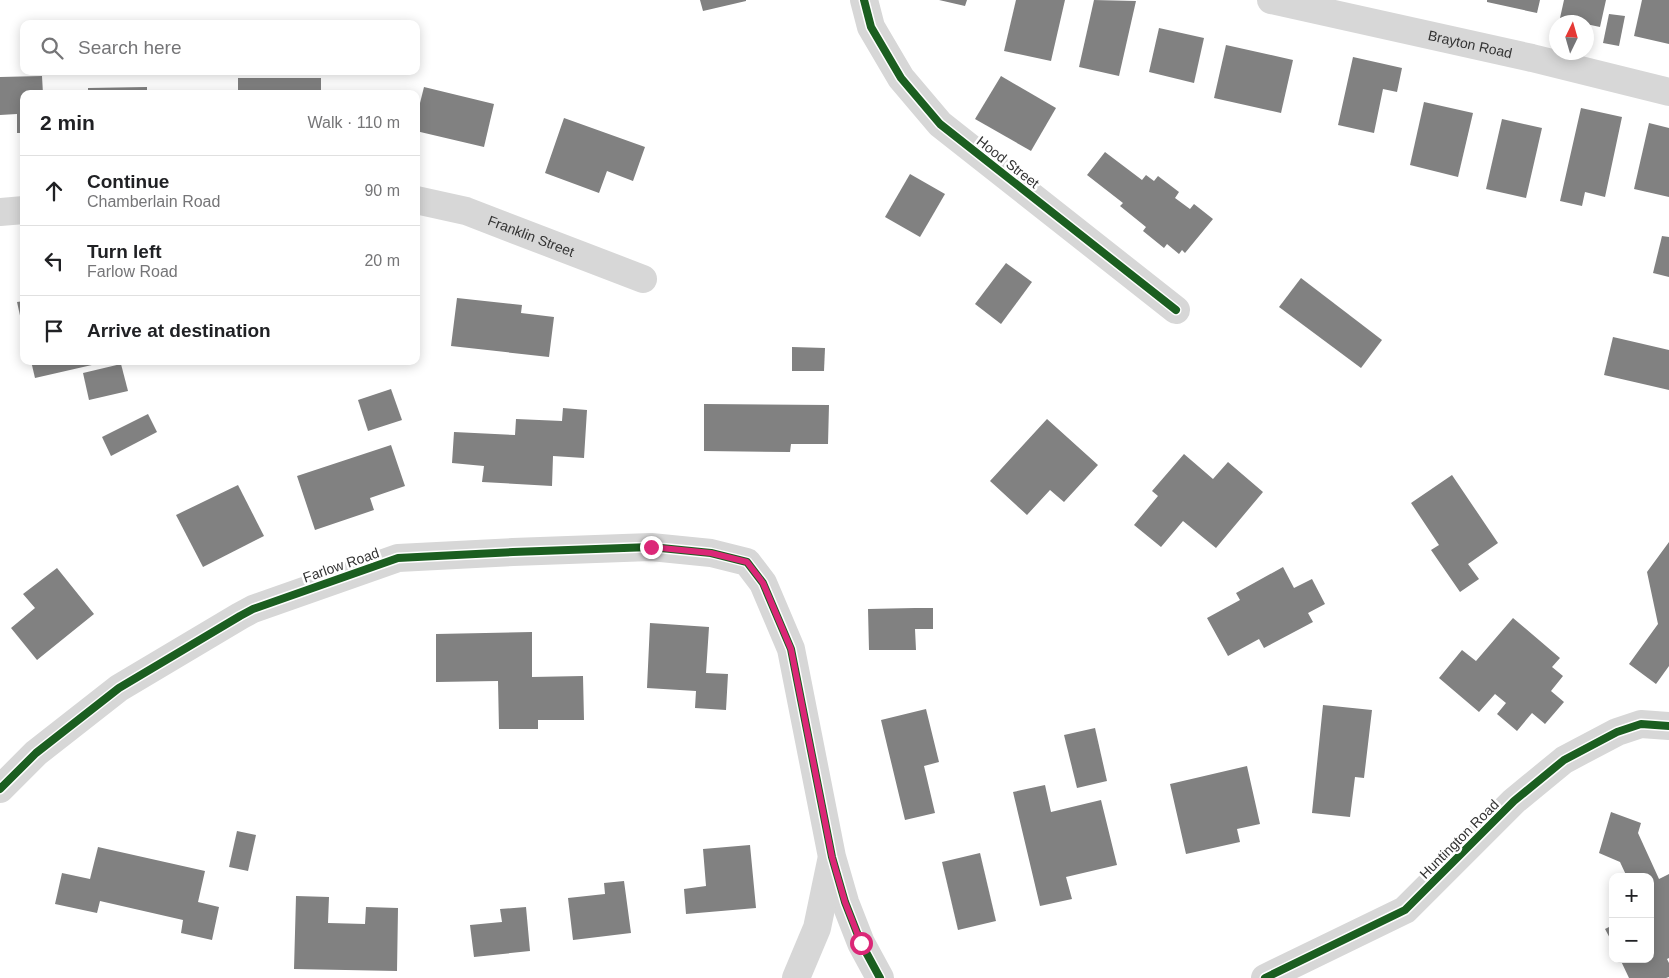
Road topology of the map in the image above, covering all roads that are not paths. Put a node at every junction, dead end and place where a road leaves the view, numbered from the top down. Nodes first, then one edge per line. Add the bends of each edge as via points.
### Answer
1 (864, 0) edge
2 (1271, 0) edge
3 (1669, 92) edge
4 (420, 201) edge
5 (20, 210) edge
6 (0, 212) edge
7 (644, 279) dead end
8 (1176, 310) dead end
9 (1669, 726) edge
10 (0, 788) edge
11 (832, 857) junction
12 (796, 978) edge
13 (880, 978) edge
14 (1265, 978) edge

1 - 8 street, Hood Street via 871,26 901,78 940,124
2 - 3 street, Brayton Road
4 - 7 street, Franklin Street via 466,211
5 - 6 street
9 - 14 street, Huntington Road via 1641,724 1617,732 1564,760 1514,801 1405,910
10 - 11 street, Farlow Road via 36,753 119,688 253,609 398,558 651,547 711,553 748,563 763,583 791,649
11 - 12 street via 817,928
11 - 13 street via 861,943

